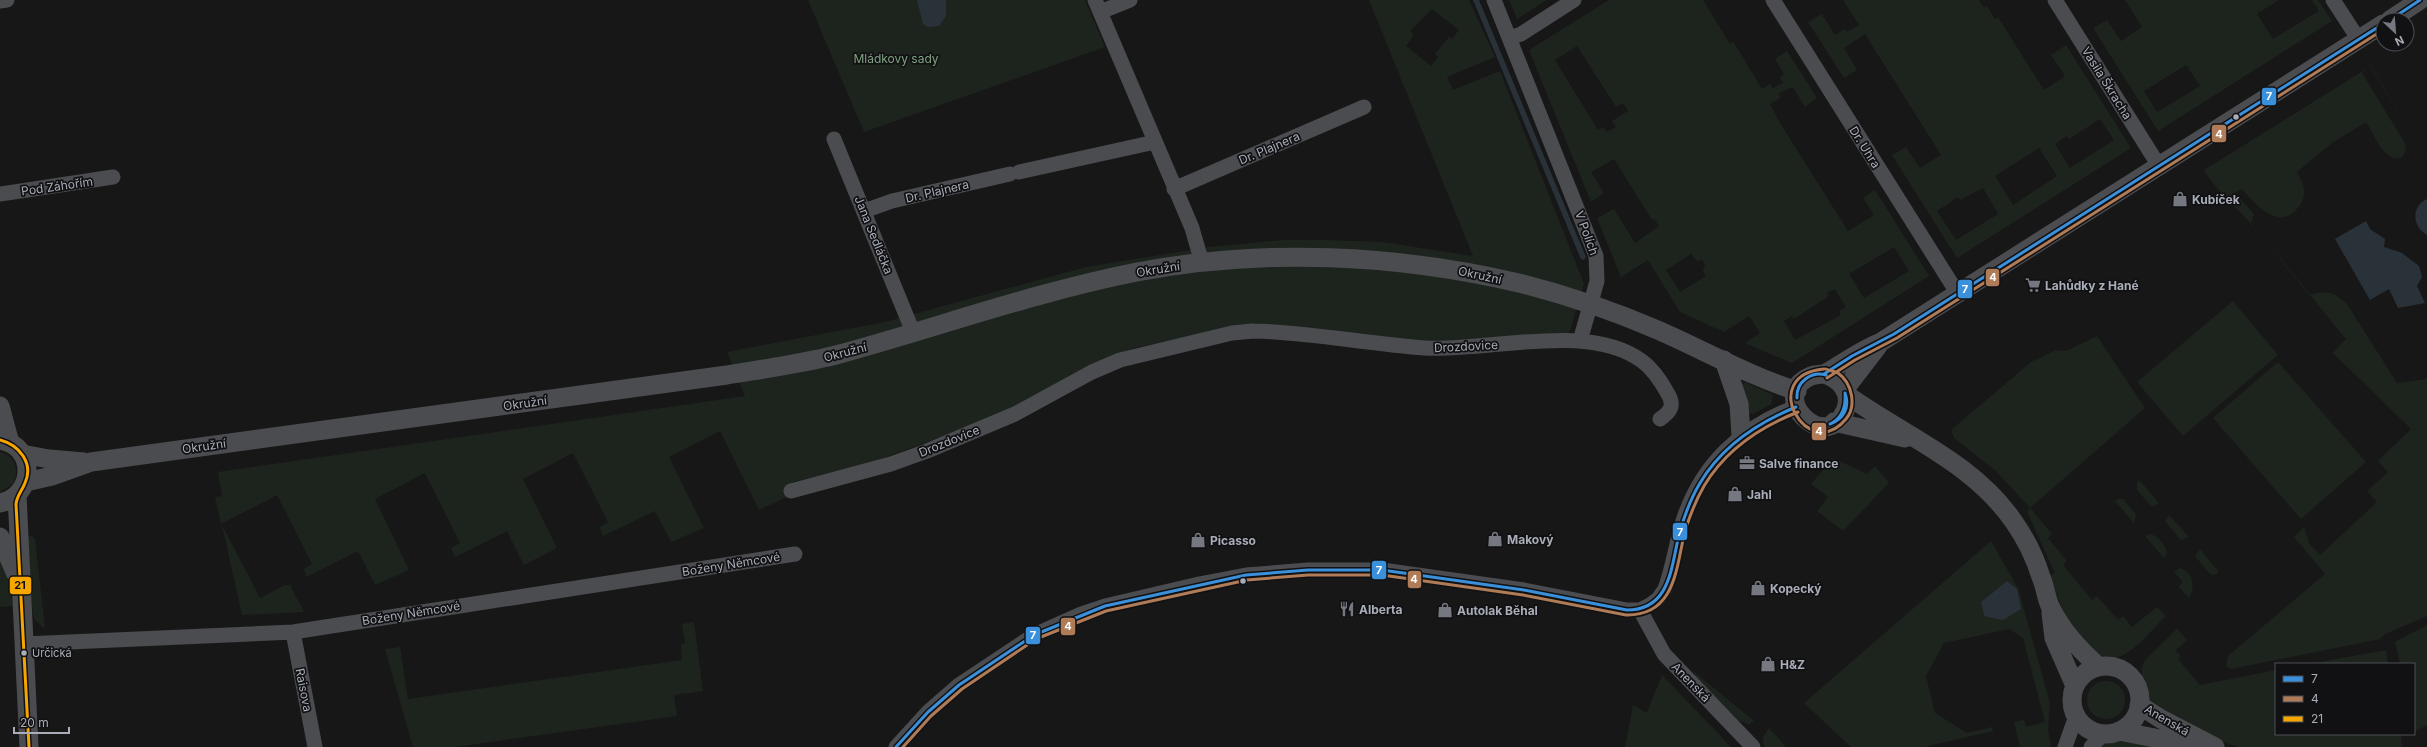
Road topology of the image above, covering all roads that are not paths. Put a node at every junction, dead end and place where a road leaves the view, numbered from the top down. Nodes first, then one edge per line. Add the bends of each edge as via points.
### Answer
1 (7, 0) edge
2 (1130, 0) edge
3 (1494, 0) edge
4 (1574, 0) edge
5 (1773, 0) edge
6 (2056, 0) edge
7 (2333, 0) edge
8 (2420, 0) edge
9 (0, 2) edge
10 (1097, 6) edge
11 (2402, 12) edge
12 (2375, 29) edge
13 (1510, 38) junction
14 (2359, 40) junction
15 (1364, 108) dead end
16 (834, 139) dead end
17 (1155, 142) junction
18 (2159, 166) junction
19 (113, 177) dead end
20 (1174, 189) junction
21 (0, 194) edge
22 (864, 211) junction
23 (1202, 263) junction
24 (1958, 294) junction
25 (1590, 304) junction
26 (913, 332) junction
27 (1580, 341) junction
28 (1881, 342) junction
29 (1724, 360) junction
30 (1824, 374) junction
31 (1846, 392) junction
32 (1797, 399) junction
33 (0, 406) edge
34 (1660, 419) dead end
35 (1834, 422) junction
36 (1741, 435) junction
37 (1918, 441) junction
38 (11, 445) edge
39 (91, 462) junction
40 (22, 489) junction
41 (791, 492) dead end
42 (0, 504) edge
43 (0, 537) edge
44 (795, 554) dead end
45 (21, 586) junction
46 (2050, 606) junction
47 (1640, 610) junction
48 (293, 632) junction
49 (24, 644) junction
50 (2099, 667) junction
51 (2075, 686) junction
52 (2139, 705) junction
53 (2076, 716) junction
54 (2112, 732) junction
55 (29, 747) edge
56 (315, 747) edge
57 (896, 747) edge
58 (1753, 747) edge
59 (2065, 747) edge
60 (2091, 747) edge
61 (2202, 747) edge
62 (2215, 747) edge

1 - 9 street
2 - 10 street
3 - 13 street, V Polích
4 - 13 street via 1521,34
5 - 24 street, Dr. Uhra
6 - 18 street, Vasila Škracha
7 - 14 street
8 - 11 street
10 - 17 street
12 - 14 street
13 - 25 street, V Polích via 1594,248 1598,273
14 - 18 street
15 - 20 street, Dr. Plajnera
16 - 22 street, Jana Sedláčka
17 - 20 street
17 - 22 street, Dr. Plajnera via 892,201
18 - 24 street
19 - 21 street, Pod Záhořím
20 - 23 street via 1194,232
22 - 26 street, Jana Sedláčka
23 - 25 street, Okružní via 1298,257 1394,262 1483,276 1538,288
23 - 26 street, Okružní via 1139,272 1086,284
24 - 28 street
25 - 27 street, V Polích
25 - 29 street
26 - 39 street, Okružní via 814,360 727,375
27 - 34 street, Drozdovice via 1622,350 1639,358 1650,368 1670,397 1671,409
27 - 41 street, Drozdovice via 1427,348 1274,332 1232,333 1120,360 1092,372 1015,414 927,451 891,464
28 - 30 street via 1861,350
28 - 31 street
29 - 32 street
29 - 36 street via 1740,404
30 - 31 street via 1839,381
30 - 32 street via 1811,376 1805,380
31 - 35 street via 1845,410
31 - 37 street
32 - 35 street via 1801,416 1813,424 1820,426
32 - 36 street
33 - 38 street
35 - 37 street
36 - 47 street via 1719,456 1700,482 1683,522 1665,589 1658,599
37 - 46 street via 1948,457 1971,474 2002,506 2030,550
38 - 39 street, Okružní via 49,459
38 - 40 street via 27,467
39 - 40 street, Okružní
40 - 42 street, Okružní
40 - 45 street
43 - 45 street
44 - 48 street, Boženy Němcové
45 - 49 street
46 - 50 street via 2074,644
46 - 51 street via 2054,638
47 - 57 street via 1613,608 1517,589 1382,570 1308,570 1246,575 1105,606 1034,635 960,685 928,712
47 - 58 street, Anenská via 1664,654
48 - 49 street, Boženy Němcové
48 - 56 street, Raisova
49 - 55 street
50 - 51 street via 2087,672
50 - 52 street, Anenská via 2114,667 2131,677 2138,690
51 - 53 street via 2072,701
52 - 54 street, Anenská via 2131,722
52 - 62 street, Anenská
53 - 54 street, Anenská via 2086,727
53 - 59 street
54 - 60 street, Anenská
54 - 61 street, Anenská

